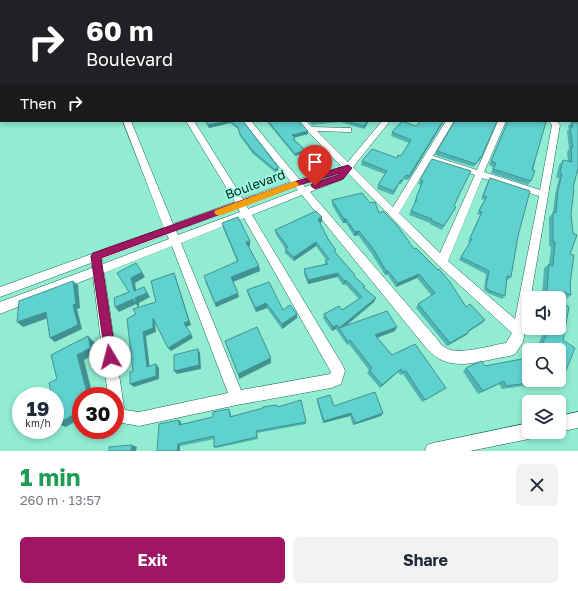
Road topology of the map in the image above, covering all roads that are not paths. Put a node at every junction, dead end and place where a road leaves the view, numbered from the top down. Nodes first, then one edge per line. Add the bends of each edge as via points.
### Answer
1 (127, 122) edge
2 (191, 122) edge
3 (248, 122) edge
4 (303, 122) edge
5 (385, 122) edge
6 (449, 122) edge
7 (502, 122) edge
8 (554, 122) edge
9 (310, 129) junction
10 (348, 130) dead end
11 (427, 157) junction
12 (348, 168) junction
13 (479, 174) junction
14 (300, 187) junction
15 (543, 194) junction
16 (244, 209) junction
17 (394, 214) junction
18 (173, 235) junction
19 (442, 262) junction
20 (97, 263) junction
21 (0, 292) edge
22 (0, 308) edge
23 (518, 331) junction
24 (237, 398) junction
25 (578, 420) edge
26 (566, 423) edge
27 (522, 432) edge
28 (433, 451) edge

1 - 18 street
2 - 16 street
3 - 14 street
4 - 9 street
5 - 12 street, Boulevard
6 - 11 street
7 - 13 street
8 - 15 street via 556,125
9 - 10 street
9 - 12 street
11 - 13 street
11 - 17 street
12 - 14 street, Boulevard via 340,177
12 - 17 street
13 - 15 street
13 - 19 street
14 - 16 street, Boulevard
14 - 23 street via 440,352 457,357 510,348 518,338
15 - 23 street
16 - 18 street, Boulevard
16 - 24 street via 337,366 338,374 336,379 331,381
17 - 19 street
18 - 20 street, Boulevard
18 - 24 street
19 - 23 street
20 - 21 street, Boulevard
20 - 22 street, Boulevard
20 - 24 street via 117,412 122,417 139,419
25 - 26 street
27 - 28 street

